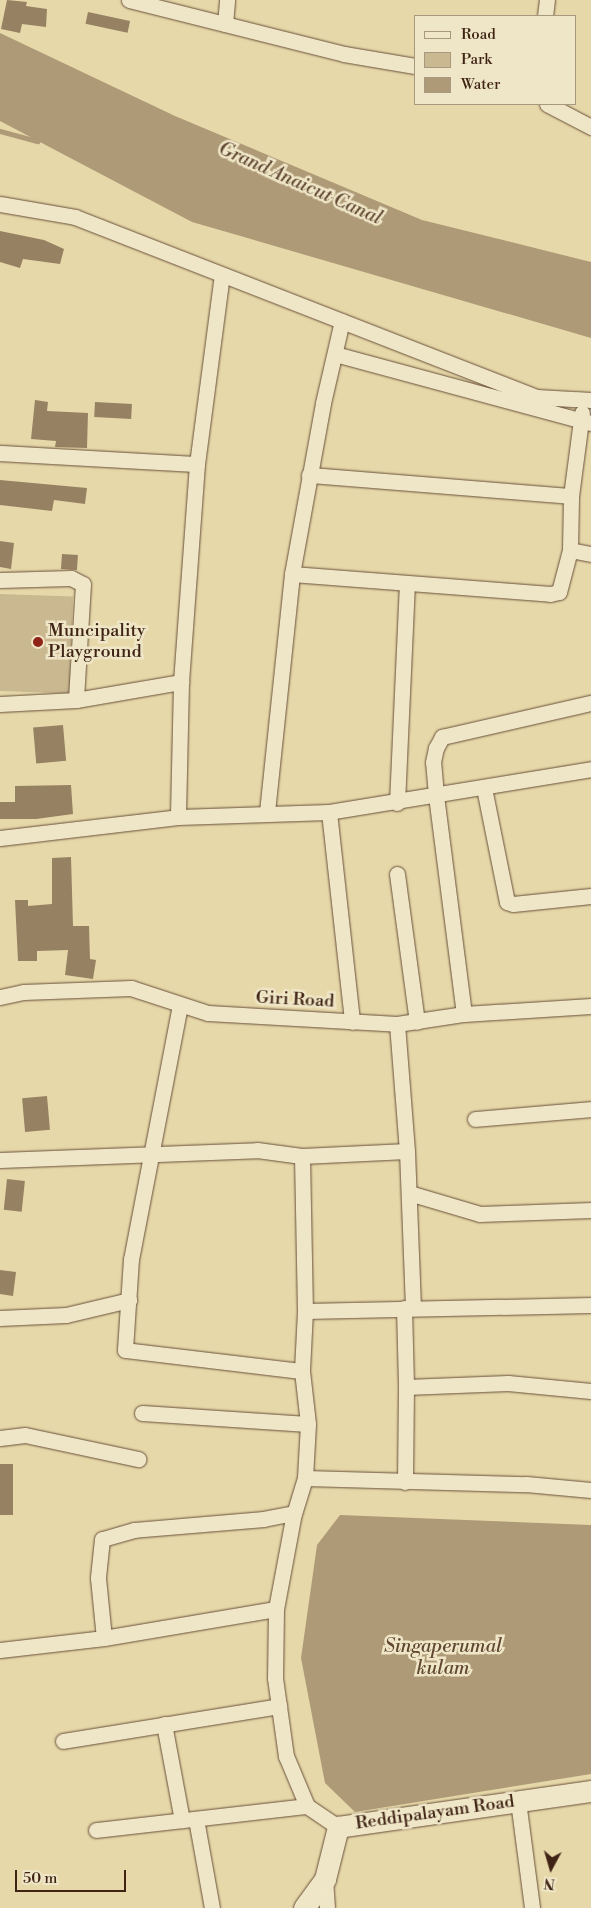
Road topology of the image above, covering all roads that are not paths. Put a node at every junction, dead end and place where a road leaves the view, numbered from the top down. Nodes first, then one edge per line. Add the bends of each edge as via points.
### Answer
1 (129, 0) edge
2 (227, 0) edge
3 (547, 0) edge
4 (546, 15) edge
5 (225, 24) junction
6 (414, 66) edge
7 (549, 105) edge
8 (591, 127) edge
9 (0, 204) edge
10 (222, 274) junction
11 (342, 321) junction
12 (335, 354) junction
13 (588, 400) edge
14 (586, 422) edge
15 (0, 453) edge
16 (197, 464) junction
17 (309, 475) junction
18 (571, 496) junction
19 (570, 550) junction
20 (591, 554) edge
21 (292, 574) junction
22 (0, 580) edge
23 (407, 583) junction
24 (181, 682) junction
25 (76, 700) junction
26 (591, 703) edge
27 (0, 704) edge
28 (591, 769) edge
29 (484, 788) junction
30 (436, 796) junction
31 (397, 803) junction
32 (267, 812) junction
33 (329, 812) junction
34 (178, 817) junction
35 (0, 838) edge
36 (397, 874) dead end
37 (591, 896) edge
38 (0, 997) edge
39 (180, 1005) junction
40 (591, 1006) edge
41 (464, 1014) junction
42 (352, 1022) junction
43 (417, 1022) junction
44 (397, 1024) junction
45 (591, 1109) edge
46 (475, 1119) dead end
47 (408, 1151) junction
48 (150, 1154) junction
49 (302, 1156) junction
50 (0, 1160) edge
51 (409, 1192) junction
52 (591, 1210) edge
53 (129, 1300) junction
54 (591, 1305) edge
55 (408, 1308) junction
56 (305, 1310) junction
57 (0, 1318) edge
58 (302, 1372) junction
59 (406, 1387) junction
60 (591, 1391) edge
61 (142, 1413) dead end
62 (308, 1424) junction
63 (0, 1438) edge
64 (138, 1459) dead end
65 (305, 1478) junction
66 (404, 1482) junction
67 (591, 1490) edge
68 (294, 1513) junction
69 (276, 1610) junction
70 (104, 1638) junction
71 (0, 1650) edge
72 (279, 1706) junction
73 (164, 1724) junction
74 (63, 1741) dead end
75 (591, 1791) edge
76 (518, 1800) junction
77 (307, 1806) junction
78 (189, 1820) junction
79 (338, 1827) junction
80 (96, 1830) dead end
81 (325, 1879) junction
82 (212, 1908) edge
83 (304, 1908) edge
84 (327, 1908) edge
85 (532, 1908) edge

1 - 5 street
2 - 5 street
3 - 4 street
5 - 6 street via 344,54
7 - 8 street
9 - 10 street via 75,218
10 - 11 street
10 - 16 street
11 - 12 street
11 - 13 street via 537,398
12 - 14 street
12 - 17 street
13 - 14 street
14 - 18 street
15 - 16 street
16 - 24 street
17 - 18 street
17 - 21 street
18 - 19 street
19 - 20 street
19 - 23 street via 559,592
21 - 23 street
21 - 32 street
22 - 25 street via 71,578 83,584
23 - 31 street
24 - 25 street
24 - 34 street
25 - 27 street
26 - 30 street via 442,737 433,762
28 - 29 street
29 - 30 street
29 - 37 street via 507,902
30 - 31 street
30 - 41 street
31 - 33 street
32 - 33 street
32 - 34 street
33 - 42 street
34 - 35 street
36 - 43 street
38 - 39 street, Giri Road via 23,992 131,988
39 - 42 street, Giri Road via 208,1013
39 - 48 street
40 - 41 street, Giri Road
41 - 43 street, Giri Road
42 - 44 street, Giri Road
43 - 44 street, Giri Road
44 - 47 street
45 - 46 street
47 - 49 street
47 - 51 street
48 - 49 street via 257,1150
48 - 50 street
48 - 53 street via 131,1258
49 - 56 street
51 - 52 street via 480,1214
51 - 55 street
53 - 57 street via 66,1315
53 - 58 street via 125,1350
54 - 55 street
55 - 56 street
55 - 59 street
56 - 58 street
58 - 62 street
59 - 60 street via 508,1383
59 - 66 street
61 - 62 street
62 - 65 street
63 - 64 street via 25,1435
65 - 66 street
65 - 68 street
66 - 67 street via 526,1484
68 - 69 street
68 - 70 street via 264,1519 134,1530 102,1539 98,1578
69 - 70 street
69 - 72 street via 275,1678
70 - 71 street
72 - 73 street
72 - 77 street via 286,1756
73 - 74 street
73 - 78 street
75 - 76 main road, Reddipalayam Road
76 - 79 main road, Reddipalayam Road
76 - 85 street
77 - 78 street
77 - 79 street
78 - 80 street
78 - 82 street
79 - 81 main road, Reddipalayam Road
81 - 83 main road, Reddipalayam Road
81 - 84 street

